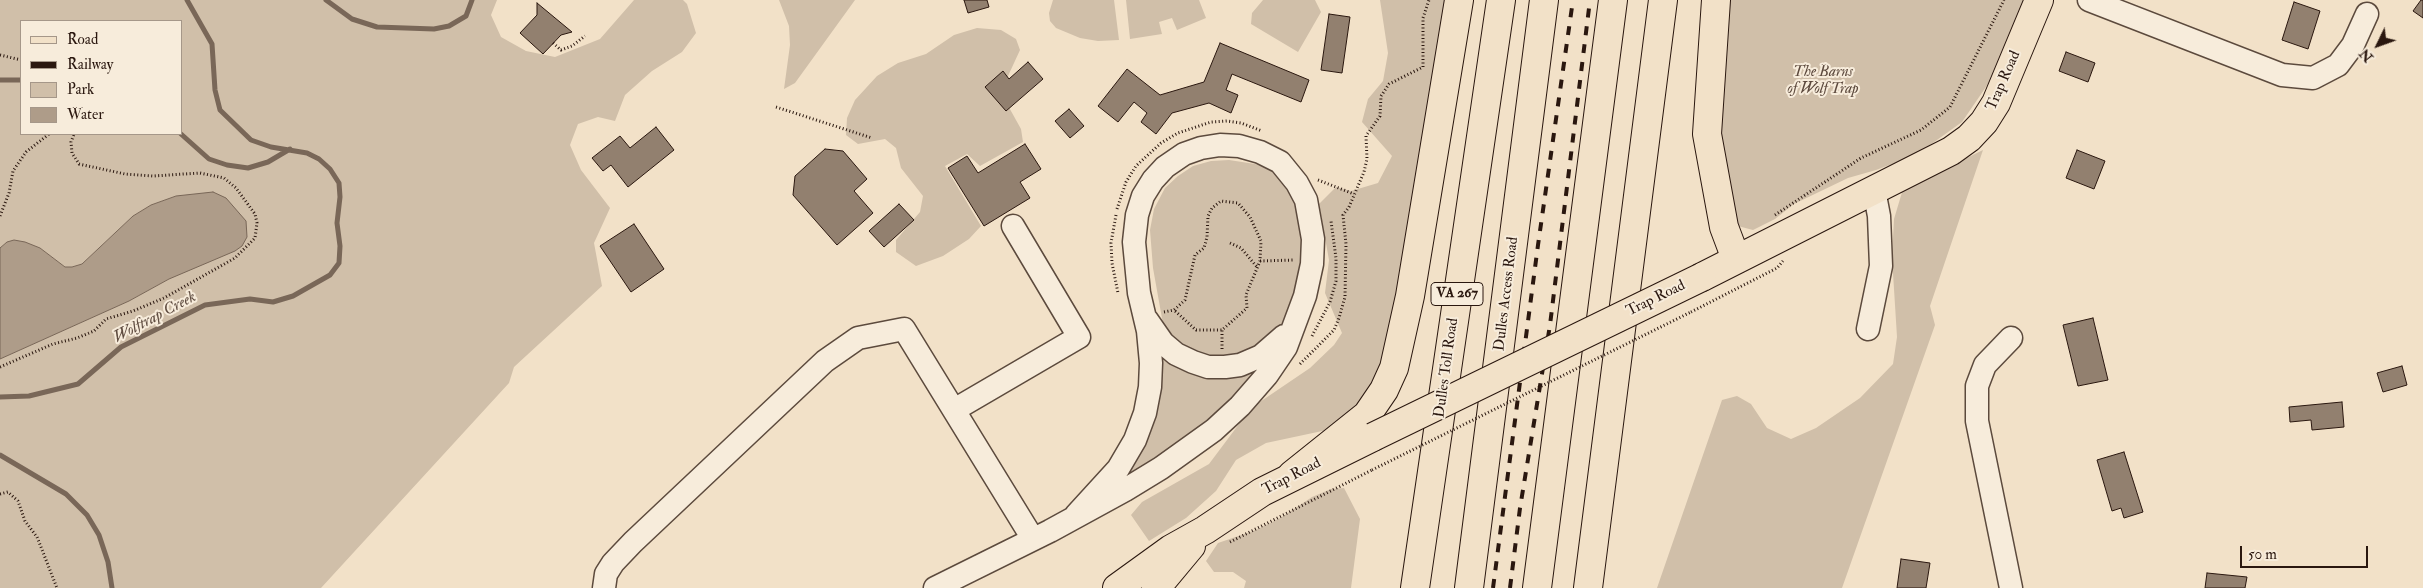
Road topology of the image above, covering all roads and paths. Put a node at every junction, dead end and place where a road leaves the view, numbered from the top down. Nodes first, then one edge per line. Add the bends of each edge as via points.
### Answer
1 (1459, 0) edge
2 (1501, 0) edge
3 (1544, 0) edge
4 (1612, 0) edge
5 (1663, 0) edge
6 (1716, 0) edge
7 (2004, 0) edge
8 (2039, 0) edge
9 (2089, 0) edge
10 (2367, 14) dead end
11 (585, 36) dead end
12 (553, 43) dead end
13 (0, 55) edge
14 (20, 60) edge
15 (776, 107) dead end
16 (49, 135) edge
17 (74, 135) edge
18 (872, 138) dead end
19 (1318, 180) dead end
20 (1126, 182) dead end
21 (1874, 190) junction
22 (1354, 194) dead end
23 (0, 216) edge
24 (1013, 226) dead end
25 (1778, 238) junction
26 (1230, 243) dead end
27 (1208, 246) dead end
28 (1204, 248) junction
29 (1736, 258) junction
30 (1312, 260) junction
31 (1260, 261) junction
32 (1257, 267) junction
33 (1119, 295) dead end
34 (1174, 310) junction
35 (1144, 312) junction
36 (1296, 322) junction
37 (1868, 329) dead end
38 (2011, 338) dead end
39 (0, 367) edge
40 (954, 410) junction
41 (1292, 476) junction
42 (0, 494) edge
43 (1076, 515) junction
44 (1213, 538) junction
45 (1033, 539) junction
46 (57, 588) edge
47 (604, 588) edge
48 (934, 588) edge
49 (1118, 588) edge
50 (1156, 588) edge
51 (1415, 588) edge
52 (1469, 588) edge
53 (1538, 588) edge
54 (1588, 588) edge
55 (2012, 588) edge

1 - 41 main road via 1410,296 1394,368 1367,415
2 - 51 main road, Dulles Toll Road / VA 267
3 - 52 main road, Dulles Access Road
4 - 53 main road
5 - 54 main road
6 - 29 main road via 1707,134 1724,227
7 - 25 path via 1950,107 1921,130 1861,158 1778,212 1773,225
8 - 21 main road, Trap Road via 1996,103 1984,122 1951,151
9 - 10 lane via 2282,75 2313,78 2338,65 2353,45
11 - 12 path via 561,50
13 - 14 path
15 - 18 path
16 - 23 path via 26,152 13,171 9,194
17 - 39 path via 72,153 79,164 125,174 200,173 224,178 236,188 255,214 255,238 235,258 164,298 133,312 114,316 94,331 53,344
19 - 22 path
20 - 33 path via 1118,200 1111,243
21 - 25 main road, Trap Road
21 - 37 lane via 1882,266
24 - 40 lane via 1079,337
25 - 29 main road, Trap Road
25 - 44 path, bridge via 1785,258 1777,268 1372,470
26 - 32 path via 1241,248
27 - 28 path
28 - 31 path via 1212,208 1220,201 1238,203 1257,229 1261,241
28 - 34 path via 1195,255 1185,300
29 - 41 main road, Trap Road, bridge
30 - 31 path
30 - 35 lane via 1313,239 1306,200 1298,183 1280,162 1239,146 1201,148 1184,154 1165,167 1143,196 1134,242
30 - 36 lane
31 - 32 path
32 - 34 path via 1246,295 1247,308 1222,330 1196,330
34 - 35 path via 1159,314
35 - 36 lane via 1163,343 1184,358 1208,367 1240,365 1261,356 1280,342
35 - 43 lane via 1151,363 1145,413 1135,440 1118,469
36 - 43 lane via 1286,347 1267,375 1214,430 1146,477
38 - 55 lane via 1985,365 1977,386 1977,421
40 - 45 lane
40 - 47 lane via 904,329 858,338 824,361 633,542 606,574
41 - 44 main road, Trap Road via 1237,507
42 - 46 path via 8,492 18,501 25,521 37,537
43 - 45 lane
44 - 49 main road, Trap Road via 1170,549
44 - 50 main road, Trap Road
45 - 48 lane

